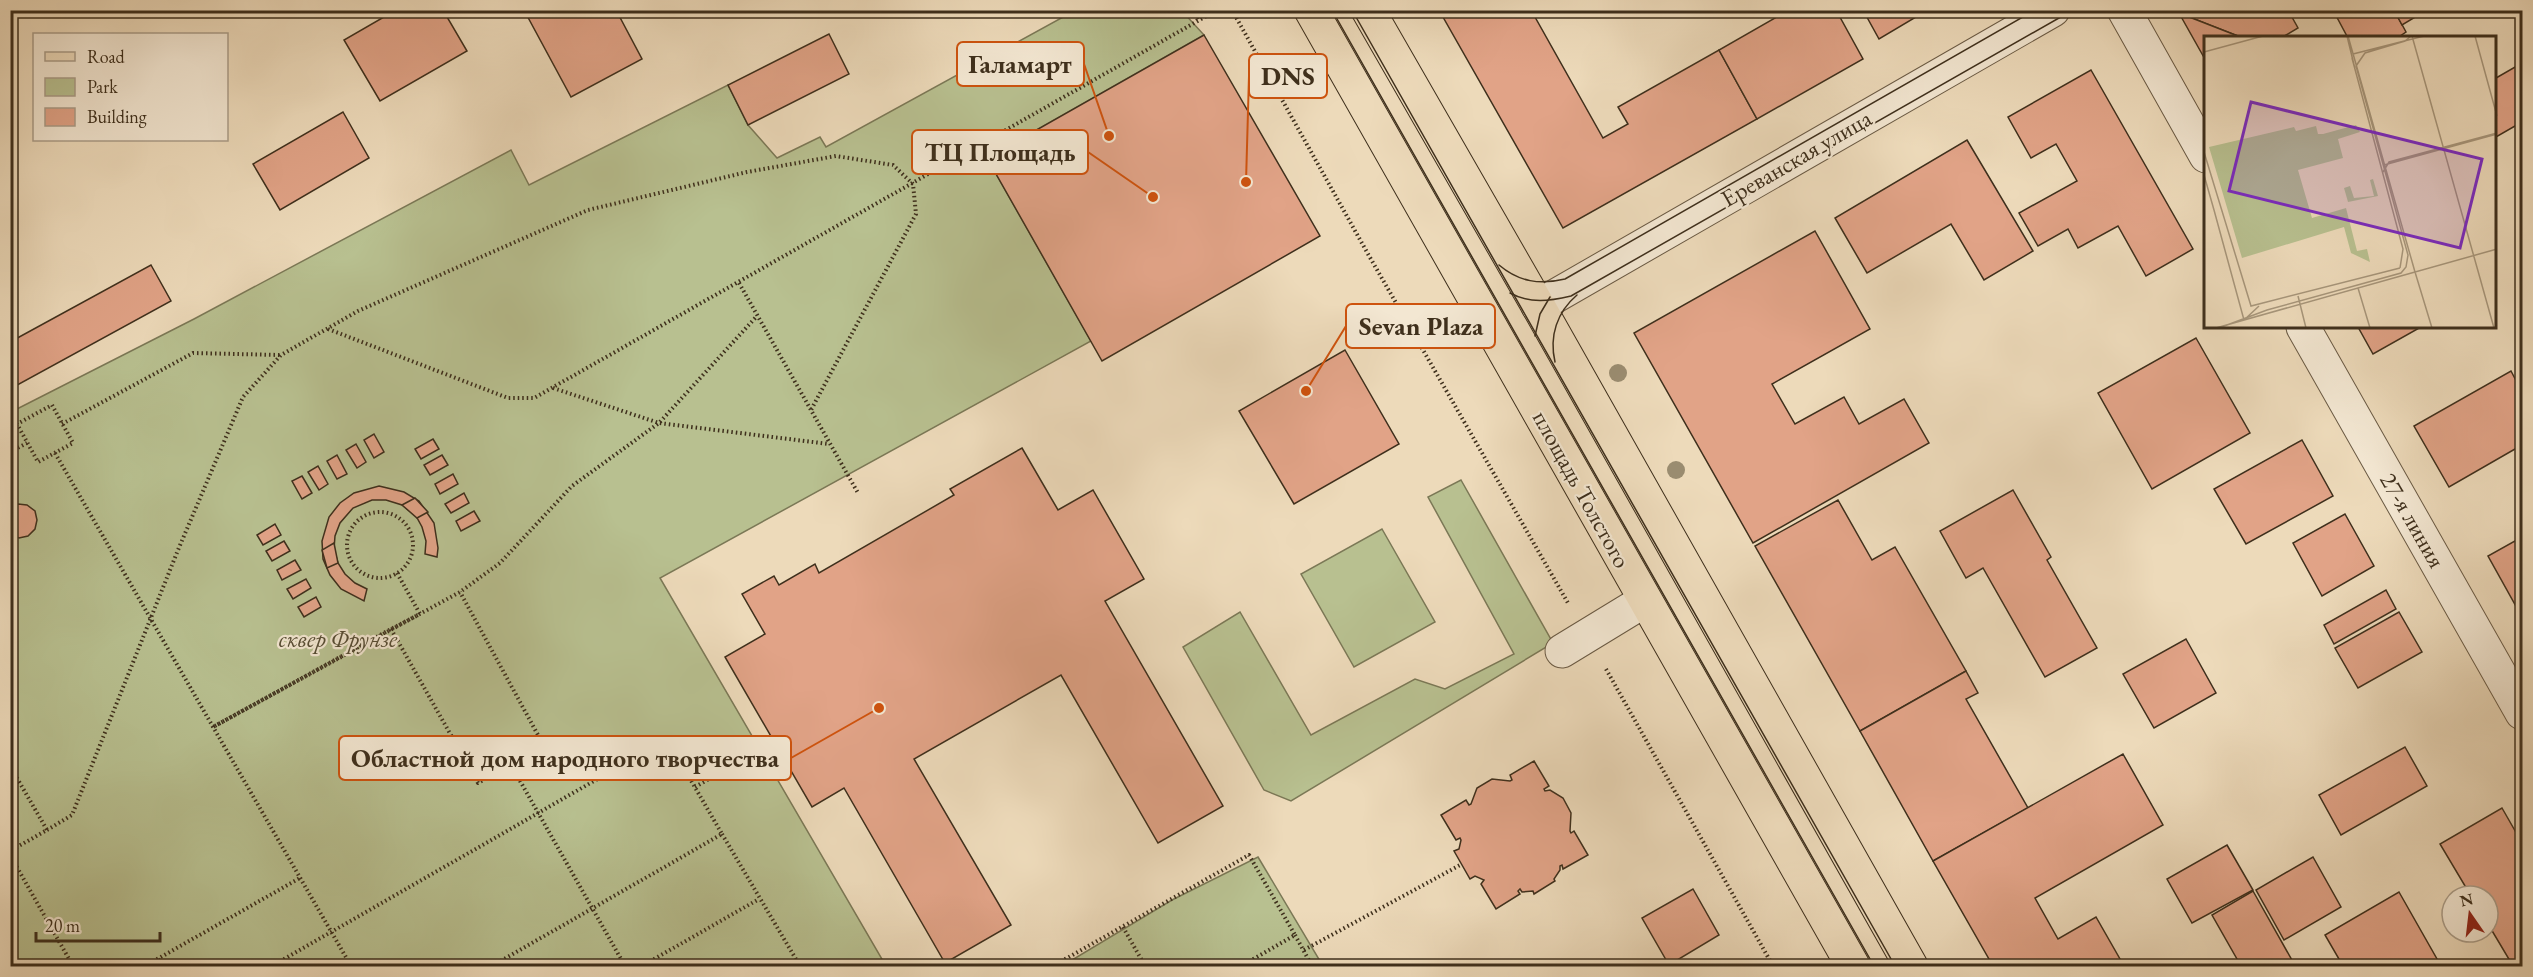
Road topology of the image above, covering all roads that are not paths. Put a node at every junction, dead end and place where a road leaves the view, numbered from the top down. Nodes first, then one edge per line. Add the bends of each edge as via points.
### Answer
1 (1311, 10) edge
2 (1368, 10) edge
3 (2053, 10) edge
4 (2124, 10) edge
5 (2204, 152) edge
6 (1538, 306) junction
7 (2304, 328) edge
8 (1644, 601) junction
9 (1562, 651) dead end
10 (2523, 713) edge
11 (1853, 966) edge
12 (1911, 966) edge

1 - 8 main road, площадь Толстого
2 - 6 main road
3 - 6 street, Ереванская улица
4 - 5 street
6 - 12 main road
7 - 10 street, 27-я линия
8 - 9 street
8 - 11 main road, площадь Толстого

